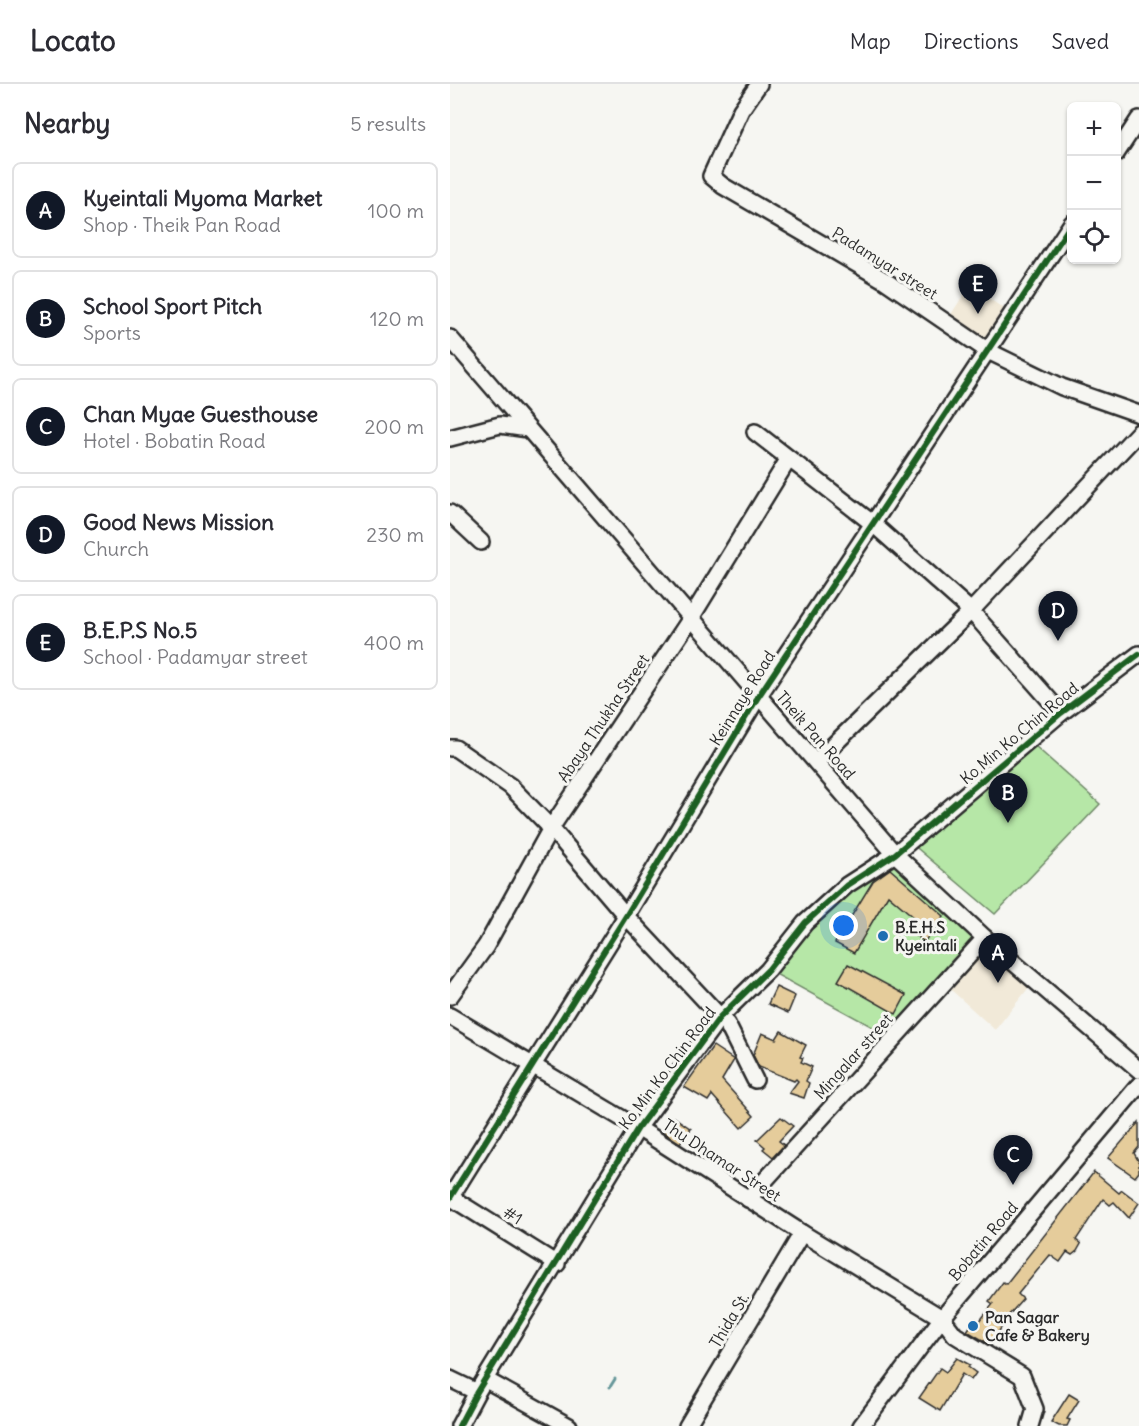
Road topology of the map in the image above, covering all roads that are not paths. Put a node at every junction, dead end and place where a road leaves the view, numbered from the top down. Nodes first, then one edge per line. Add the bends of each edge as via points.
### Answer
1 (759, 84) edge
2 (1139, 119) edge
3 (1121, 146) edge
4 (1067, 229) edge
5 (450, 338) edge
6 (988, 351) junction
7 (1139, 414) edge
8 (528, 429) junction
9 (755, 432) dead end
10 (1139, 432) edge
11 (450, 438) edge
12 (788, 460) junction
13 (450, 513) edge
14 (872, 524) junction
15 (481, 542) dead end
16 (971, 611) junction
17 (691, 618) junction
18 (1139, 654) edge
19 (758, 697) junction
20 (1061, 713) junction
21 (450, 748) edge
22 (816, 762) junction
23 (551, 828) junction
24 (895, 854) junction
25 (626, 916) junction
26 (985, 938) junction
27 (450, 996) edge
28 (450, 1016) edge
29 (720, 1017) junction
30 (532, 1067) junction
31 (1139, 1070) edge
32 (755, 1080) dead end
33 (1139, 1085) edge
34 (638, 1128) junction
35 (450, 1198) edge
36 (748, 1199) junction
37 (802, 1233) junction
38 (557, 1264) junction
39 (942, 1318) junction
40 (450, 1379) edge
41 (482, 1386) junction
42 (459, 1426) edge
43 (569, 1426) edge
44 (687, 1426) edge
45 (861, 1426) edge
46 (1030, 1426) edge

1 - 6 street, Padamyar street via 741,110 711,177 884,280
2 - 3 street
4 - 6 street, Keinnaye Road
5 - 8 street, Theik Pan Road
6 - 7 street, Padamyar street via 1062,387
6 - 14 street, Keinnaye Road
8 - 11 street via 500,425
8 - 17 street, Theik Pan Road
9 - 12 street
10 - 16 street
12 - 14 street
12 - 17 street, Abaya Thukha Street
13 - 15 street
14 - 16 street
14 - 19 street, Keinnaye Road
16 - 20 street
16 - 22 street
17 - 19 street, Theik Pan Road
17 - 23 street, Abaya Thukha Street
18 - 20 street, Ko Min Ko Chin Road
19 - 22 street, Theik Pan Road
19 - 25 street, Keinnaye Road
20 - 24 street, Ko Min Ko Chin Road
21 - 23 street via 510,786
22 - 24 street, Theik Pan Road
23 - 25 street
23 - 27 street, Abaya Thukha Street via 486,946
24 - 26 street, Theik Pan Road
24 - 29 street, Ko Min Ko Chin Road via 847,885 805,923 768,970
25 - 29 street
25 - 30 street, Keinnaye Road
26 - 31 street, Theik Pan Road
26 - 36 street, Mingalar street
28 - 30 street, Thu Dhamar Street
29 - 32 street
29 - 34 street, Ko Min Ko Chin Road
30 - 34 street, Thu Dhamar Street
30 - 35 street, Keinnaye Road
33 - 39 street, Bobatin Road
34 - 36 street, Thu Dhamar Street
34 - 38 street, Ko Min Ko Chin Road
35 - 38 street, #1
36 - 37 street, Thu Dhamar Street
37 - 39 street, Thu Dhamar Street
37 - 44 street, Thida St.
38 - 41 street, Ko Min Ko Chin Road
39 - 45 street, Bobatin Road
39 - 46 street, Thu Dhamar Street via 955,1335 1022,1376 1035,1409
40 - 41 street
41 - 42 street, Ko Min Ko Chin Road
41 - 43 street

